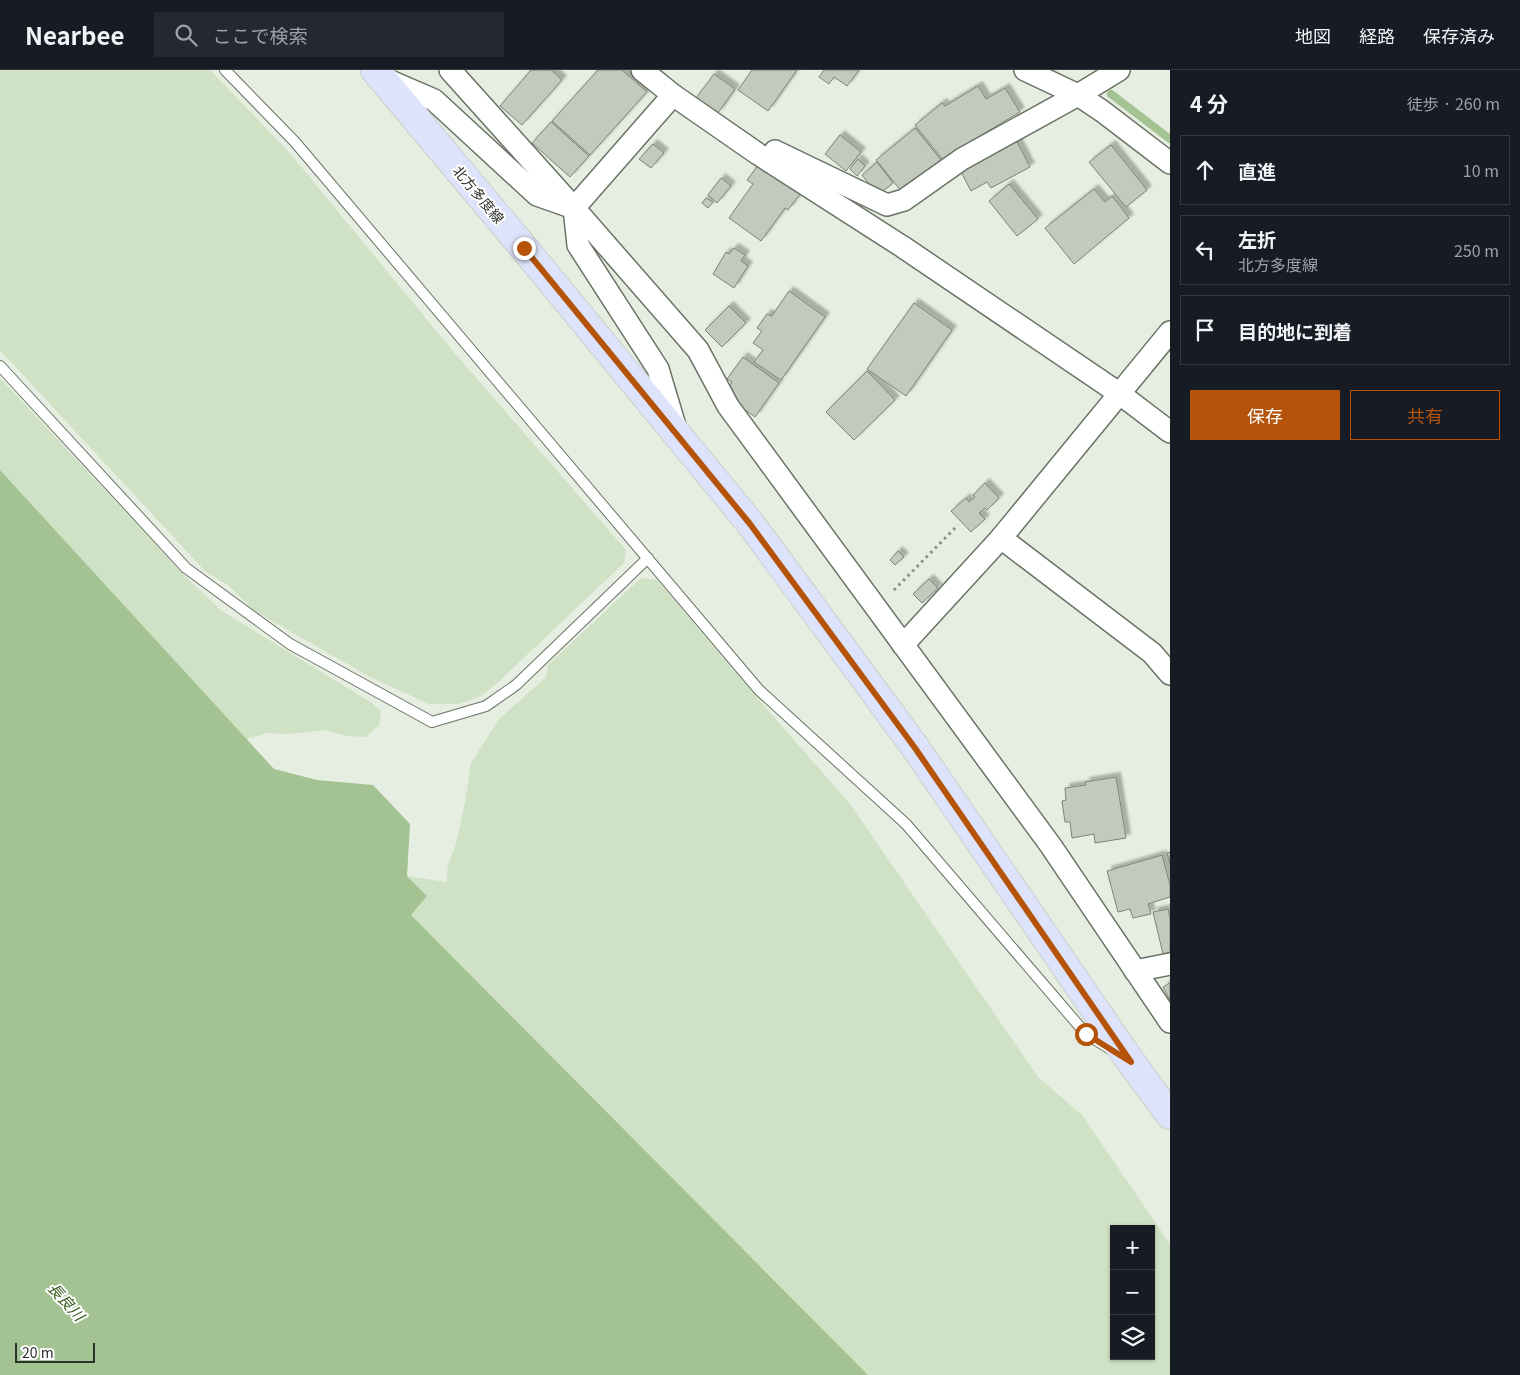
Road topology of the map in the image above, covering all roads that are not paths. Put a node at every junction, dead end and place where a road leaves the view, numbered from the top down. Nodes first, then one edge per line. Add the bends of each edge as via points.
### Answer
1 (225, 70) edge
2 (450, 70) edge
3 (642, 70) edge
4 (1025, 70) edge
5 (1119, 70) edge
6 (378, 73) edge
7 (673, 95) junction
8 (1078, 95) junction
9 (758, 154) junction
10 (1170, 163) edge
11 (574, 208) junction
12 (1170, 332) edge
13 (0, 366) edge
14 (1120, 394) junction
15 (1170, 432) edge
16 (678, 436) junction
17 (1001, 538) junction
18 (648, 558) junction
19 (903, 645) junction
20 (1170, 674) edge
21 (1170, 964) edge
22 (1135, 971) junction
23 (1170, 1022) edge
24 (1131, 1062) junction
25 (1170, 1115) edge

1 - 18 lane via 295,142
2 - 11 street
3 - 7 street
4 - 8 street
5 - 8 street
6 - 11 street via 434,100 537,195
6 - 16 main road, 北方多度線
7 - 9 street
7 - 11 street
8 - 9 street via 962,159 904,200 887,205 771,149
8 - 10 street
9 - 14 street via 903,247
11 - 16 street via 578,245 658,369
11 - 19 street via 698,350 728,406
12 - 14 street
13 - 18 lane via 186,568 290,644 432,722 486,706 516,685
14 - 15 street
14 - 17 street
16 - 24 main road, 北方多度線 via 750,524 915,748
17 - 19 street
17 - 20 street via 1152,653
18 - 24 lane via 759,690 906,824 1086,1034
19 - 22 street via 1051,846
21 - 22 street
22 - 23 street
24 - 25 main road, 北方多度線

